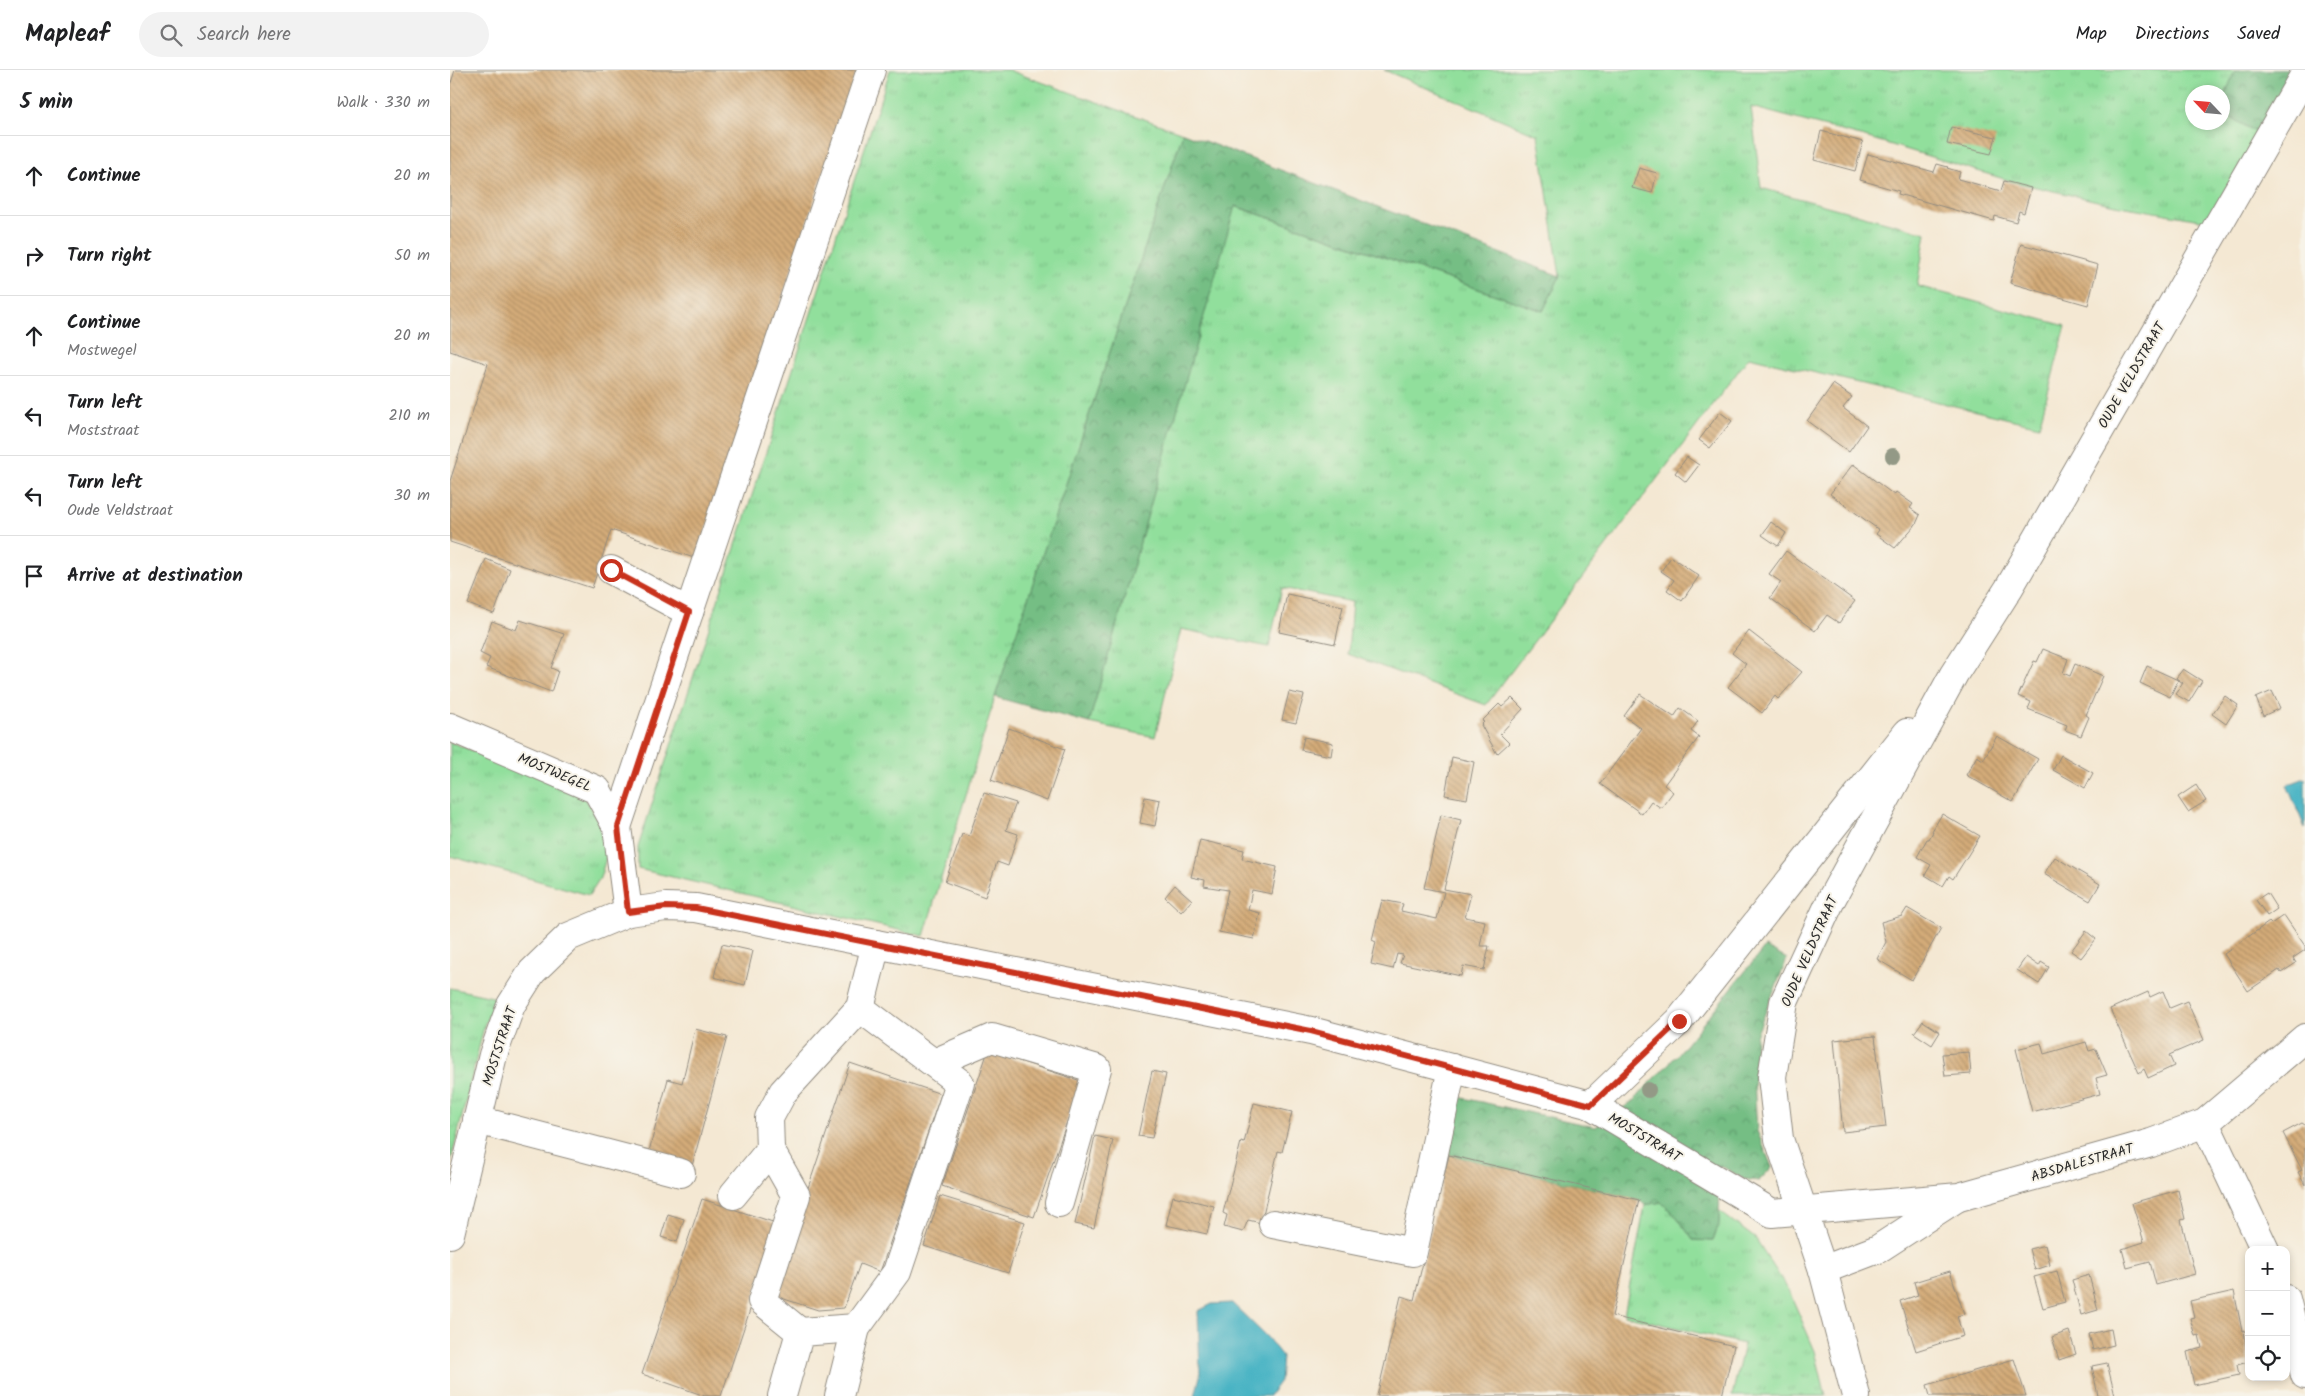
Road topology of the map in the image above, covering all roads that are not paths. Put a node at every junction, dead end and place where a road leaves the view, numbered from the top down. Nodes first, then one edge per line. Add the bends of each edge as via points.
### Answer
1 (871, 70) edge
2 (2305, 74) edge
3 (611, 570) dead end
4 (689, 612) junction
5 (1954, 674) junction
6 (450, 727) edge
7 (618, 827) junction
8 (628, 912) junction
9 (876, 944) junction
10 (860, 1008) junction
11 (2305, 1038) edge
12 (934, 1064) junction
13 (1452, 1068) junction
14 (1591, 1105) junction
15 (477, 1120) junction
16 (2205, 1123) junction
17 (770, 1150) junction
18 (682, 1173) dead end
19 (733, 1195) dead end
20 (1959, 1197) junction
21 (1059, 1203) dead end
22 (1803, 1210) junction
23 (1273, 1224) dead end
24 (450, 1234) edge
25 (2263, 1246) edge
26 (1823, 1270) junction
27 (2290, 1315) edge
28 (856, 1328) junction
29 (800, 1332) junction
30 (2305, 1375) edge
31 (782, 1396) edge
32 (839, 1396) edge
33 (1856, 1396) edge

1 - 4 street
2 - 5 street, OUDE VELDSTRAAT via 2009,588
3 - 4 street
4 - 7 street
5 - 14 street, OUDE VELDSTRAAT via 1679,1021
5 - 22 street, OUDE VELDSTRAAT via 1832,898 1784,1002 1772,1077 1779,1139
6 - 7 street, MOSTWEGEL via 597,790
7 - 8 street, MOSTWEGEL
8 - 9 street, MOSTSTRAAT via 666,907 696,908
8 - 15 street, MOSTSTRAAT via 568,937 532,972 511,1005 493,1055
9 - 10 street
9 - 13 street, MOSTSTRAAT via 1311,1031
10 - 12 street
10 - 17 street via 783,1092 769,1118
11 - 16 street, ABSDALESTRAAT
12 - 21 street via 992,1038 1097,1069
12 - 28 street via 960,1083 897,1272
13 - 14 street, MOSTSTRAAT
13 - 23 street via 1413,1252
14 - 22 street, MOSTSTRAAT via 1772,1213
15 - 18 street
15 - 24 street, MOSTSTRAAT
16 - 20 street, ABSDALESTRAAT via 2151,1142
16 - 25 street
17 - 19 street
17 - 29 street via 796,1196 762,1301
20 - 22 street, ABSDALESTRAAT
20 - 26 street, ABSDALESTRAAT via 1878,1249
22 - 26 street, OUDE VELDSTRAAT
26 - 33 street, OUDE VELDSTRAAT
27 - 30 street
28 - 29 street
28 - 32 street
29 - 31 street

